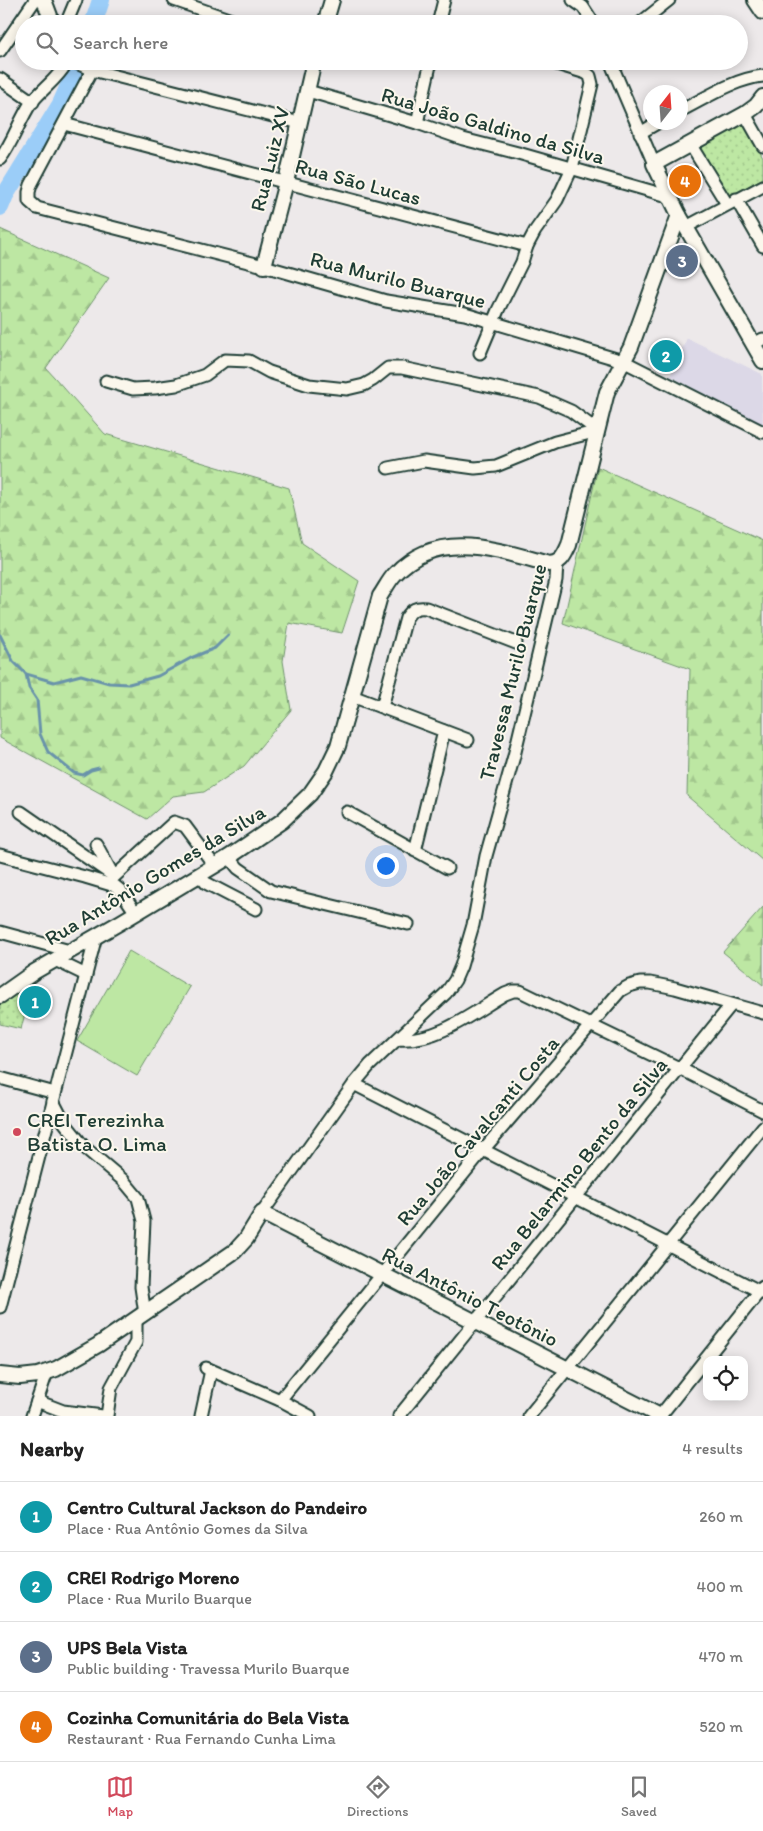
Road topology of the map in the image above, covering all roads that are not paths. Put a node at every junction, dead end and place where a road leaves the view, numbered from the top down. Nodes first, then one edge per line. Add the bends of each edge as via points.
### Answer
1 (35, 0) edge
2 (44, 0) edge
3 (76, 0) edge
4 (174, 0) edge
5 (332, 0) edge
6 (444, 0) edge
7 (573, 0) edge
8 (669, 0) edge
9 (755, 0) edge
10 (763, 12) edge
11 (25, 15) edge
12 (50, 15) edge
13 (70, 15) edge
14 (217, 15) edge
15 (327, 15) edge
16 (440, 15) edge
17 (589, 15) edge
18 (651, 15) edge
19 (15, 29) edge
20 (0, 51) edge
21 (64, 70) edge
22 (89, 70) edge
23 (93, 70) edge
24 (312, 70) edge
25 (429, 70) edge
26 (576, 70) edge
27 (614, 70) edge
28 (763, 76) edge
29 (0, 79) edge
30 (308, 92) junction
31 (33, 102) junction
32 (757, 106) edge
33 (688, 107) edge
34 (300, 123) junction
35 (417, 123) junction
36 (64, 124) junction
37 (645, 130) edge
38 (640, 133) junction
39 (690, 144) junction
40 (763, 146) edge
41 (0, 159) edge
42 (654, 164) junction
43 (572, 168) junction
44 (286, 182) junction
45 (763, 186) edge
46 (668, 196) junction
47 (731, 201) junction
48 (678, 215) junction
49 (686, 227) junction
50 (763, 244) edge
51 (527, 246) junction
52 (264, 266) junction
53 (492, 322) junction
54 (758, 342) edge
55 (480, 353) dead end
56 (624, 361) junction
57 (763, 361) edge
58 (106, 381) dead end
59 (598, 431) junction
60 (763, 432) edge
61 (388, 468) dead end
62 (557, 563) junction
63 (516, 643) dead end
64 (352, 696) junction
65 (382, 707) junction
66 (444, 731) junction
67 (468, 740) dead end
68 (21, 812) dead end
69 (347, 812) dead end
70 (96, 844) dead end
71 (415, 851) junction
72 (0, 855) edge
73 (228, 857) junction
74 (214, 865) junction
75 (447, 868) dead end
76 (199, 875) junction
77 (114, 882) junction
78 (256, 909) dead end
79 (136, 913) junction
80 (408, 924) dead end
81 (0, 932) edge
82 (96, 936) junction
83 (70, 951) junction
84 (55, 960) junction
85 (86, 975) junction
86 (0, 996) edge
87 (731, 1005) junction
88 (763, 1012) edge
89 (591, 1026) junction
90 (398, 1039) junction
91 (681, 1069) junction
92 (0, 1078) edge
93 (354, 1084) junction
94 (54, 1097) junction
95 (763, 1111) edge
96 (763, 1127) edge
97 (483, 1150) junction
98 (576, 1197) junction
99 (262, 1213) junction
100 (669, 1244) junction
101 (382, 1274) junction
102 (2, 1285) edge
103 (762, 1290) edge
104 (0, 1307) edge
105 (141, 1317) junction
106 (475, 1322) junction
107 (566, 1369) junction
108 (47, 1372) junction
109 (0, 1375) edge
110 (280, 1400) junction
111 (37, 1401) junction
112 (32, 1416) edge
113 (105, 1416) edge
114 (201, 1416) edge
115 (310, 1416) edge
116 (400, 1416) edge
117 (529, 1416) edge
118 (660, 1416) edge

1 - 11 street
2 - 12 street
3 - 13 street
4 - 14 street
5 - 15 street
6 - 16 street
7 - 17 street
8 - 18 street
9 - 10 street
19 - 20 street
21 - 31 street
22 - 36 street
23 - 34 street
24 - 30 street, Rua Luiz XV
25 - 35 street
26 - 43 street via 590,76 592,84
27 - 38 street
28 - 33 street via 734,84
29 - 31 street
30 - 34 street, Rua Luiz XV
30 - 35 street, Rua João Galdino da Silva
31 - 41 street
32 - 39 street
32 - 40 street
34 - 44 street, Rua Luiz XV
35 - 43 street, Rua João Galdino da Silva via 463,139
36 - 44 street, Rua São Lucas
36 - 52 street, Rua Murilo Buarque via 31,185 28,196 32,205
37 - 38 street
38 - 42 street
39 - 42 street
39 - 47 street
42 - 46 street
43 - 46 street, Rua João Galdino da Silva
43 - 51 street via 557,200
44 - 51 street, Rua São Lucas
44 - 52 street, Rua Luiz XV
45 - 47 street
46 - 48 street
47 - 49 street
47 - 50 street
48 - 49 street
48 - 56 street, Travessa Murilo Buarque
49 - 54 street
51 - 53 street
52 - 53 street, Rua Murilo Buarque via 386,301 465,314
53 - 55 street
53 - 56 street, Rua Murilo Buarque
54 - 57 street
56 - 59 street, Travessa Murilo Buarque via 607,392
56 - 60 street, Rua Murilo Buarque
58 - 59 street via 133,389 176,385 205,375 225,360 249,361 269,372 309,385 347,389 364,385 388,368 402,368 539,396 571,411
59 - 61 street via 555,442 496,466 475,468 424,461
59 - 62 street, Travessa Murilo Buarque via 569,545
62 - 64 street, Rua Antônio Gomes da Silva via 549,564 476,546 430,550 409,562 394,574 380,596
62 - 90 street, Travessa Murilo Buarque via 556,580 461,966 446,993
63 - 65 street via 426,608 413,609 406,618
64 - 65 street
64 - 73 street, Rua Antônio Gomes da Silva via 338,746 326,772 310,794 282,821
65 - 66 street
66 - 67 street
66 - 71 street
68 - 77 street
69 - 71 street
70 - 77 street
71 - 75 street
72 - 77 street
73 - 74 street, Rua Antônio Gomes da Silva
73 - 80 street via 271,891
74 - 76 street, Rua Antônio Gomes da Silva
74 - 77 street via 186,826 174,822
76 - 78 street via 206,883
76 - 79 street, Rua Antônio Gomes da Silva
77 - 79 street
79 - 82 street, Rua Antônio Gomes da Silva
81 - 83 street
82 - 83 street, Rua Antônio Gomes da Silva
82 - 85 street
83 - 84 street, Rua Antônio Gomes da Silva
84 - 85 street
84 - 86 street, Rua Antônio Gomes da Silva
85 - 94 street
87 - 88 street, Rua João Cavalcanti Costa
87 - 89 street, Rua João Cavalcanti Costa via 674,988 640,983 620,992
87 - 91 street, Rua Belarmino Bento da Silva
89 - 90 street via 526,993 513,991 432,1035
89 - 91 street
89 - 97 street, Rua João Cavalcanti Costa
90 - 93 street, Travessa Murilo Buarque
91 - 95 street
91 - 98 street, Rua Belarmino Bento da Silva
92 - 94 street
93 - 97 street
93 - 99 street, Travessa Murilo Buarque
94 - 102 street
94 - 105 street via 64,1122 84,1147 123,1180 138,1198 144,1220
96 - 100 street
97 - 98 street
97 - 101 street, Rua João Cavalcanti Costa
98 - 100 street
98 - 106 street, Rua Belarmino Bento da Silva
99 - 101 street, Rua Antônio Teotônio
99 - 105 street via 235,1251
100 - 103 street
100 - 107 street
101 - 106 street, Rua Antônio Teotônio
101 - 110 street, Rua João Cavalcanti Costa
102 - 104 street
103 - 118 street
105 - 108 street
105 - 113 street via 136,1342 111,1388
106 - 107 street, Rua Antônio Teotônio
106 - 116 street, Rua Belarmino Bento da Silva
107 - 117 street
107 - 118 street, Rua Antônio Teotônio
108 - 109 street via 20,1377
108 - 111 street
110 - 114 street via 209,1369
110 - 115 street
111 - 112 street
111 - 113 street via 63,1411

